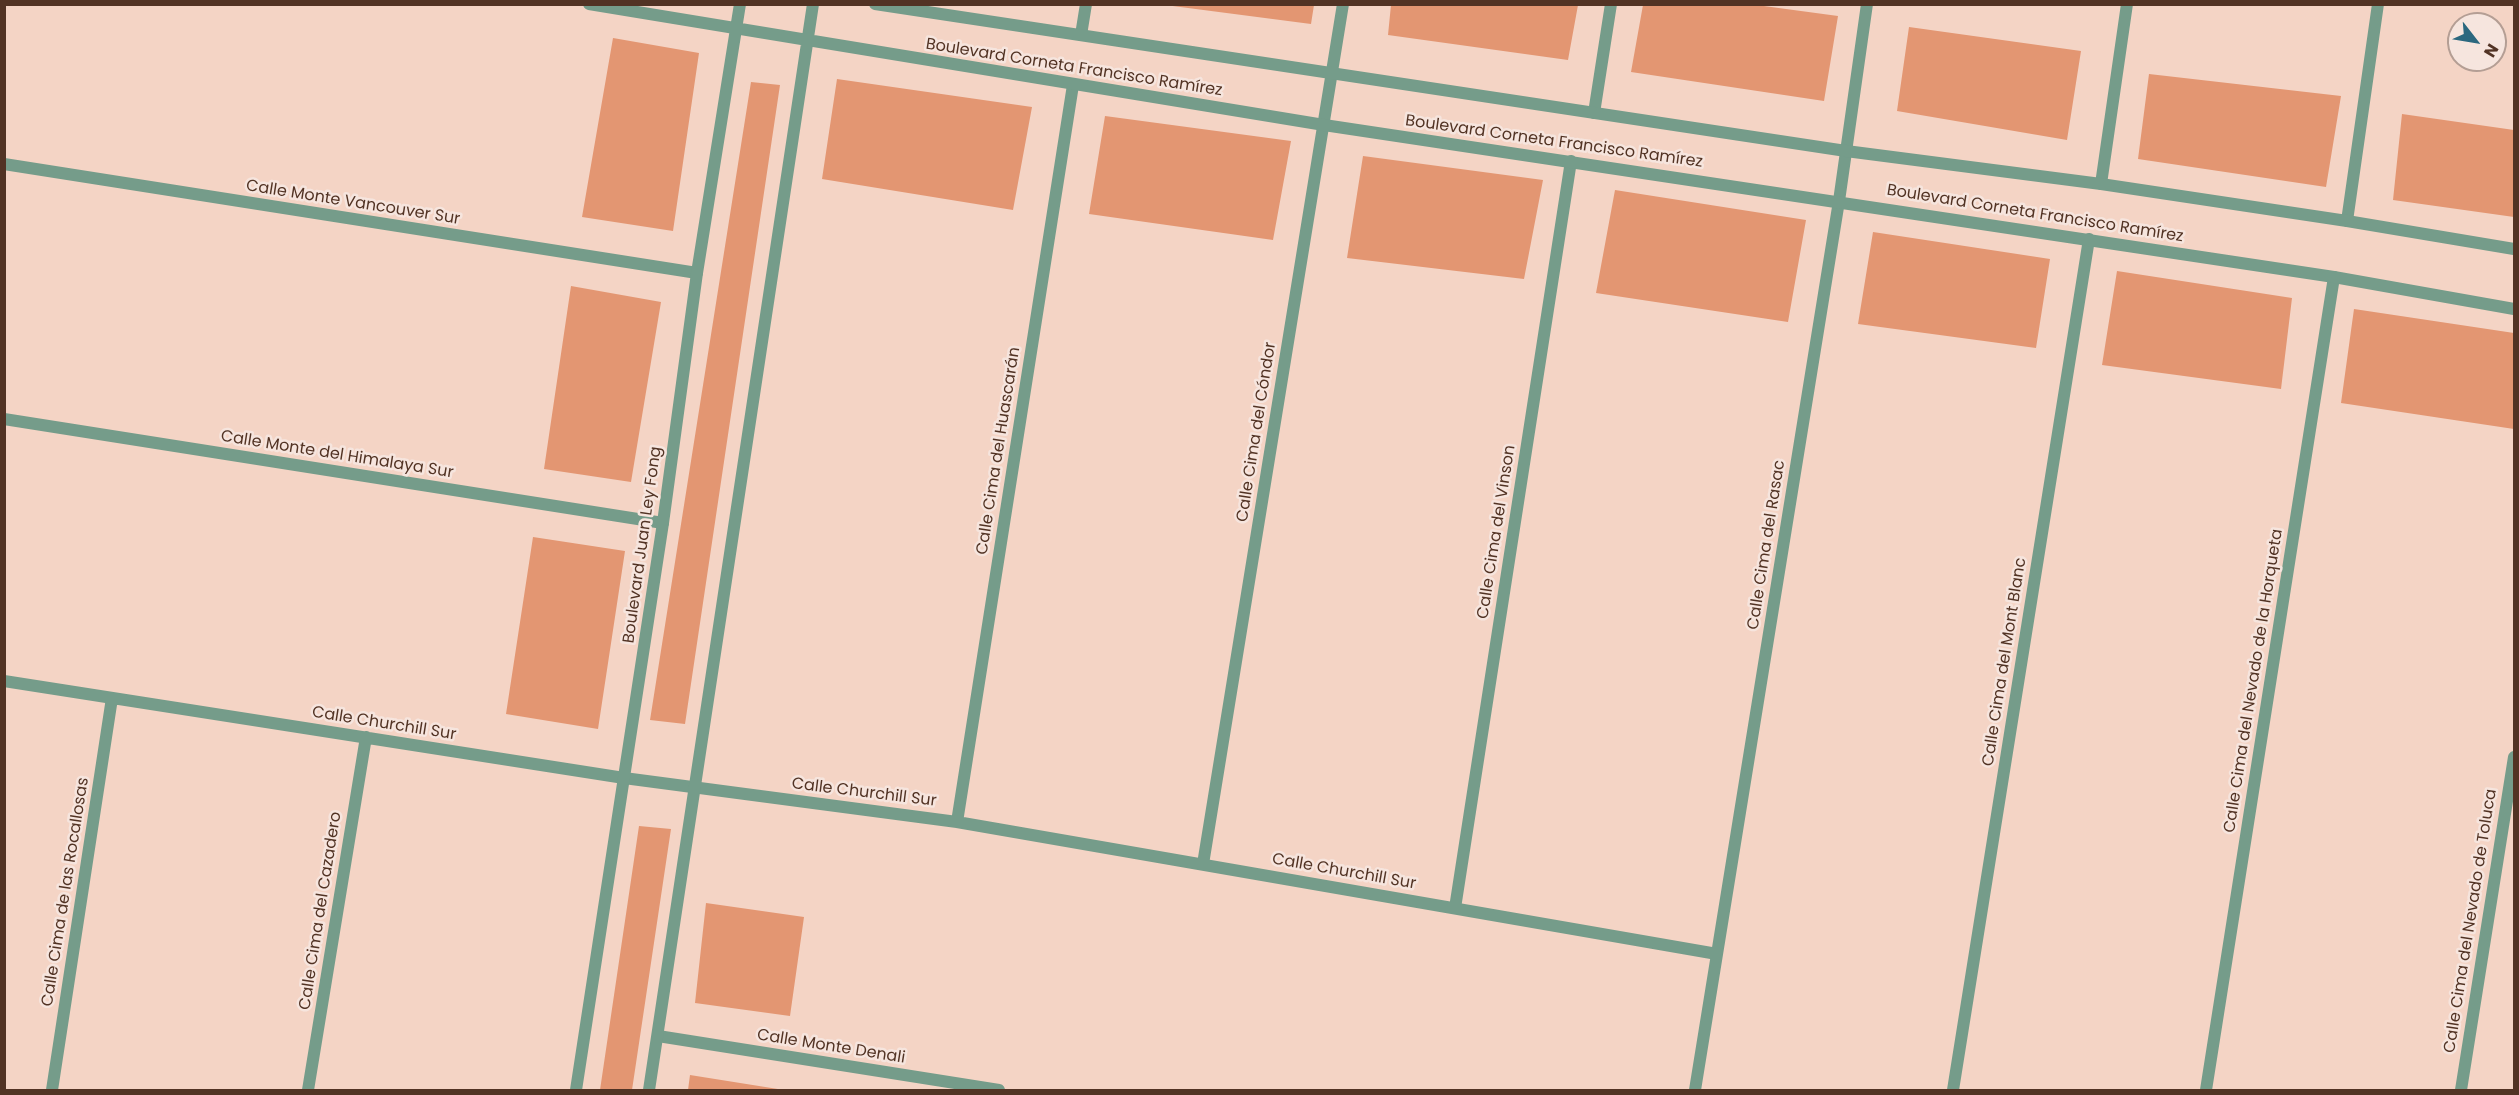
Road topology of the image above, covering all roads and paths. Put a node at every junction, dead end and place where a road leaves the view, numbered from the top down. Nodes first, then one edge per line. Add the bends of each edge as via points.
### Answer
1 (589, 4) edge
2 (740, 4) edge
3 (813, 4) edge
4 (875, 4) edge
5 (1086, 4) edge
6 (1343, 4) edge
7 (1611, 4) edge
8 (1867, 4) edge
9 (2127, 4) edge
10 (2378, 4) edge
11 (736, 29) junction
12 (1081, 35) junction
13 (808, 40) junction
14 (1332, 74) junction
15 (1073, 85) junction
16 (1594, 113) junction
17 (1323, 125) junction
18 (1846, 151) junction
19 (1571, 161) junction
20 (4, 164) edge
21 (2101, 184) junction
22 (1839, 201) junction
23 (2347, 221) junction
24 (2089, 239) junction
25 (2514, 249) edge
26 (697, 273) junction
27 (2334, 277) junction
28 (2514, 309) edge
29 (4, 420) edge
30 (663, 523) junction
31 (4, 681) edge
32 (112, 698) junction
33 (366, 737) junction
34 (2514, 758) edge
35 (624, 778) junction
36 (694, 787) junction
37 (957, 822) junction
38 (1203, 864) junction
39 (1455, 908) junction
40 (1717, 954) junction
41 (658, 1036) junction
42 (52, 1090) edge
43 (308, 1090) edge
44 (576, 1090) edge
45 (649, 1090) edge
46 (999, 1090) edge
47 (1695, 1090) edge
48 (1953, 1090) edge
49 (2206, 1090) edge
50 (2461, 1090) edge

1 - 11 street, Boulevard Corneta Francisco Ramírez
2 - 11 street, Boulevard Juan Ley Fong
3 - 13 street
4 - 12 street, Boulevard Corneta Francisco Ramírez
5 - 12 street
6 - 14 street, Calle Cima del Cóndor
7 - 16 street
8 - 18 street, Calle Cima del Rasac
9 - 21 street
10 - 23 street
11 - 13 street, Boulevard Corneta Francisco Ramírez
11 - 26 street, Boulevard Juan Ley Fong
12 - 14 street, Boulevard Corneta Francisco Ramírez
13 - 15 street, Boulevard Corneta Francisco Ramírez
13 - 36 street
14 - 16 street, Boulevard Corneta Francisco Ramírez
14 - 17 street, Calle Cima del Cóndor
15 - 17 street, Boulevard Corneta Francisco Ramírez
15 - 37 street, Calle Cima del Huascarán
16 - 18 street, Boulevard Corneta Francisco Ramírez
17 - 19 street, Boulevard Corneta Francisco Ramírez
17 - 38 street, Calle Cima del Cóndor
18 - 21 street, Boulevard Corneta Francisco Ramírez
18 - 22 street, Calle Cima del Rasac
19 - 22 street, Boulevard Corneta Francisco Ramírez
19 - 39 street, Calle Cima del Vinson
20 - 26 street, Calle Monte Vancouver Sur
21 - 23 street, Boulevard Corneta Francisco Ramírez
22 - 24 street, Boulevard Corneta Francisco Ramírez
22 - 40 street, Calle Cima del Rasac
23 - 25 street, Boulevard Corneta Francisco Ramírez
24 - 27 street, Boulevard Corneta Francisco Ramírez
24 - 48 street, Calle Cima del Mont Blanc
26 - 30 street, Boulevard Juan Ley Fong
27 - 28 street, Boulevard Corneta Francisco Ramírez
27 - 49 street, Calle Cima del Nevado de la Horqueta
29 - 30 street, Calle Monte del Himalaya Sur
30 - 35 street, Boulevard Juan Ley Fong
31 - 32 street, Calle Churchill Sur
32 - 33 street, Calle Churchill Sur
32 - 42 street, Calle Cima de las Rocallosas
33 - 35 street, Calle Churchill Sur
33 - 43 street, Calle Cima del Cazadero
34 - 50 street, Calle Cima del Nevado de Toluca
35 - 36 street, Calle Churchill Sur
35 - 44 street, Boulevard Juan Ley Fong
36 - 37 street, Calle Churchill Sur
36 - 41 street
37 - 38 street, Calle Churchill Sur
38 - 39 street, Calle Churchill Sur
39 - 40 street, Calle Churchill Sur
40 - 47 street, Calle Cima del Rasac
41 - 45 street
41 - 46 street, Calle Monte Denali

